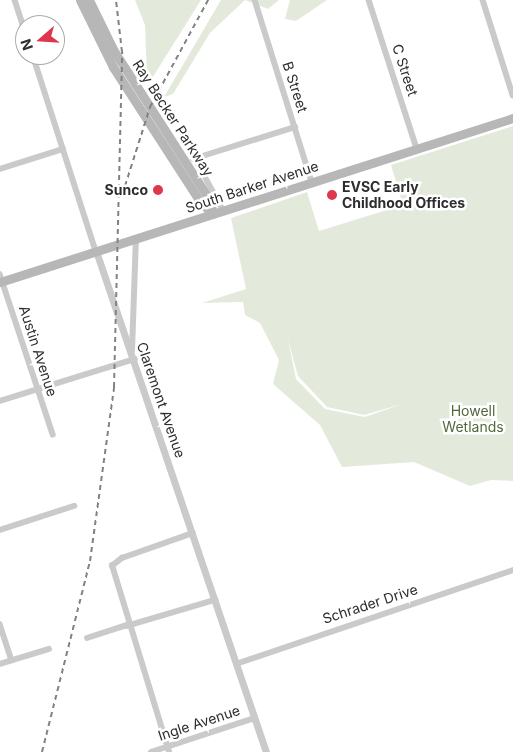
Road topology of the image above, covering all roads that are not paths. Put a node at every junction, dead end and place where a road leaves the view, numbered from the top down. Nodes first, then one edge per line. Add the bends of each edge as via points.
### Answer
1 (15, 0) edge
2 (80, 0) edge
3 (89, 0) edge
4 (255, 0) edge
5 (370, 0) edge
6 (483, 0) edge
7 (20, 15) edge
8 (36, 65) edge
9 (513, 95) edge
10 (513, 118) edge
11 (295, 127) junction
12 (189, 147) dead end
13 (417, 148) junction
14 (63, 149) junction
15 (193, 159) junction
16 (0, 169) edge
17 (312, 182) junction
18 (223, 210) junction
19 (214, 214) junction
20 (136, 239) junction
21 (96, 251) junction
22 (1, 279) edge
23 (132, 351) junction
24 (135, 359) junction
25 (37, 389) junction
26 (0, 402) edge
27 (53, 434) dead end
28 (74, 506) dead end
29 (0, 530) edge
30 (193, 533) junction
31 (513, 570) edge
32 (215, 600) junction
33 (0, 624) edge
34 (127, 625) junction
35 (87, 638) dead end
36 (49, 649) dead end
37 (12, 660) junction
38 (0, 664) edge
39 (236, 664) junction
40 (255, 718) junction
41 (168, 749) edge
42 (151, 752) edge
43 (266, 752) edge

1 - 7 street
2 - 19 main road, Ray Becker Parkway via 113,67 201,204
3 - 19 main road, Ray Becker Parkway via 114,51 209,199
4 - 11 street, B Street
5 - 13 street, C Street
6 - 9 street
8 - 14 street, Claremont Avenue
10 - 13 main road, South Barker Avenue
11 - 15 street
11 - 17 street, B Street
12 - 15 street
13 - 17 main road, South Barker Avenue
14 - 16 street
14 - 21 street, Claremont Avenue
15 - 18 street
17 - 18 main road, South Barker Avenue
18 - 19 main road, South Barker Avenue
19 - 20 main road, South Barker Avenue
20 - 21 main road, South Barker Avenue
20 - 23 street
21 - 22 main road, South Barker Avenue
21 - 23 street, Claremont Avenue
22 - 25 street, Austin Avenue
23 - 24 street, Claremont Avenue
24 - 25 street
24 - 30 street, Claremont Avenue
25 - 26 street
25 - 27 street, Austin Avenue
28 - 29 street
30 - 32 street, Claremont Avenue
30 - 34 street via 113,565
31 - 39 street, Schrader Drive
32 - 34 street
32 - 39 street, Claremont Avenue
33 - 37 street
34 - 35 street
34 - 41 street
36 - 37 street
37 - 38 street
39 - 40 street, Claremont Avenue
40 - 41 street, Ingle Avenue
40 - 43 street, Claremont Avenue
41 - 42 street, Ingle Avenue

